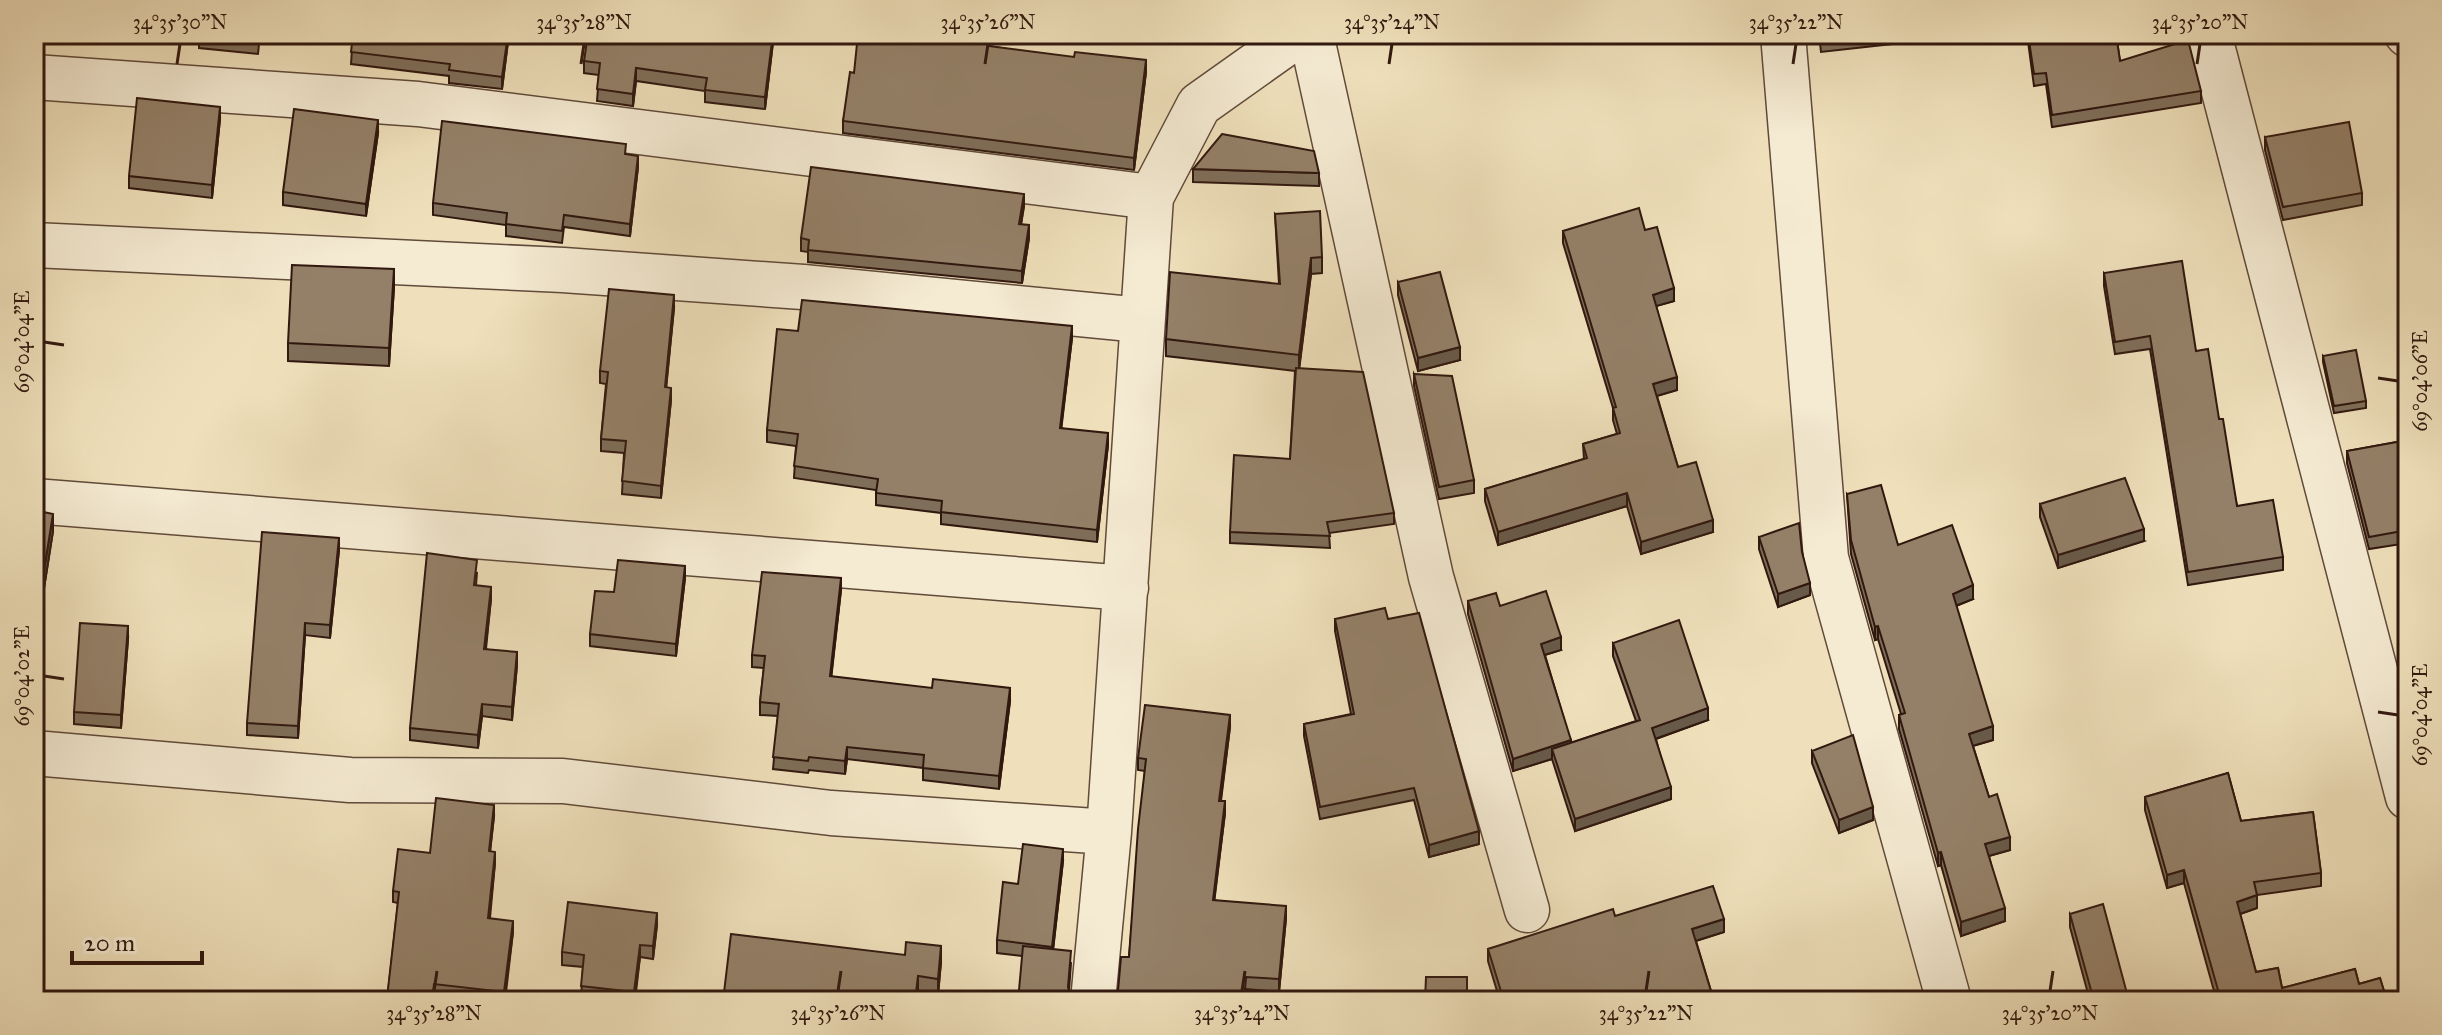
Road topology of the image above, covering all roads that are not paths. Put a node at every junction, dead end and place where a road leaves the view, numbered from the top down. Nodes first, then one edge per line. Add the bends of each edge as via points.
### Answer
1 (1299, 34) edge
2 (1311, 34) edge
3 (1783, 34) edge
4 (2209, 34) edge
5 (34, 77) edge
6 (1151, 197) junction
7 (34, 245) edge
8 (1141, 320) junction
9 (34, 501) edge
10 (1126, 588) junction
11 (34, 753) edge
12 (2408, 797) edge
13 (1109, 832) junction
14 (1527, 910) dead end
15 (1093, 1001) edge
16 (1949, 1001) edge

1 - 6 street via 1199,105
2 - 14 street via 1431,577
3 - 16 street via 1826,558
4 - 12 street
5 - 6 street via 418,104
6 - 8 street
7 - 8 street via 653,276
8 - 10 street
9 - 10 street
10 - 13 street
11 - 13 street via 350,780 563,781 831,813
13 - 15 street

